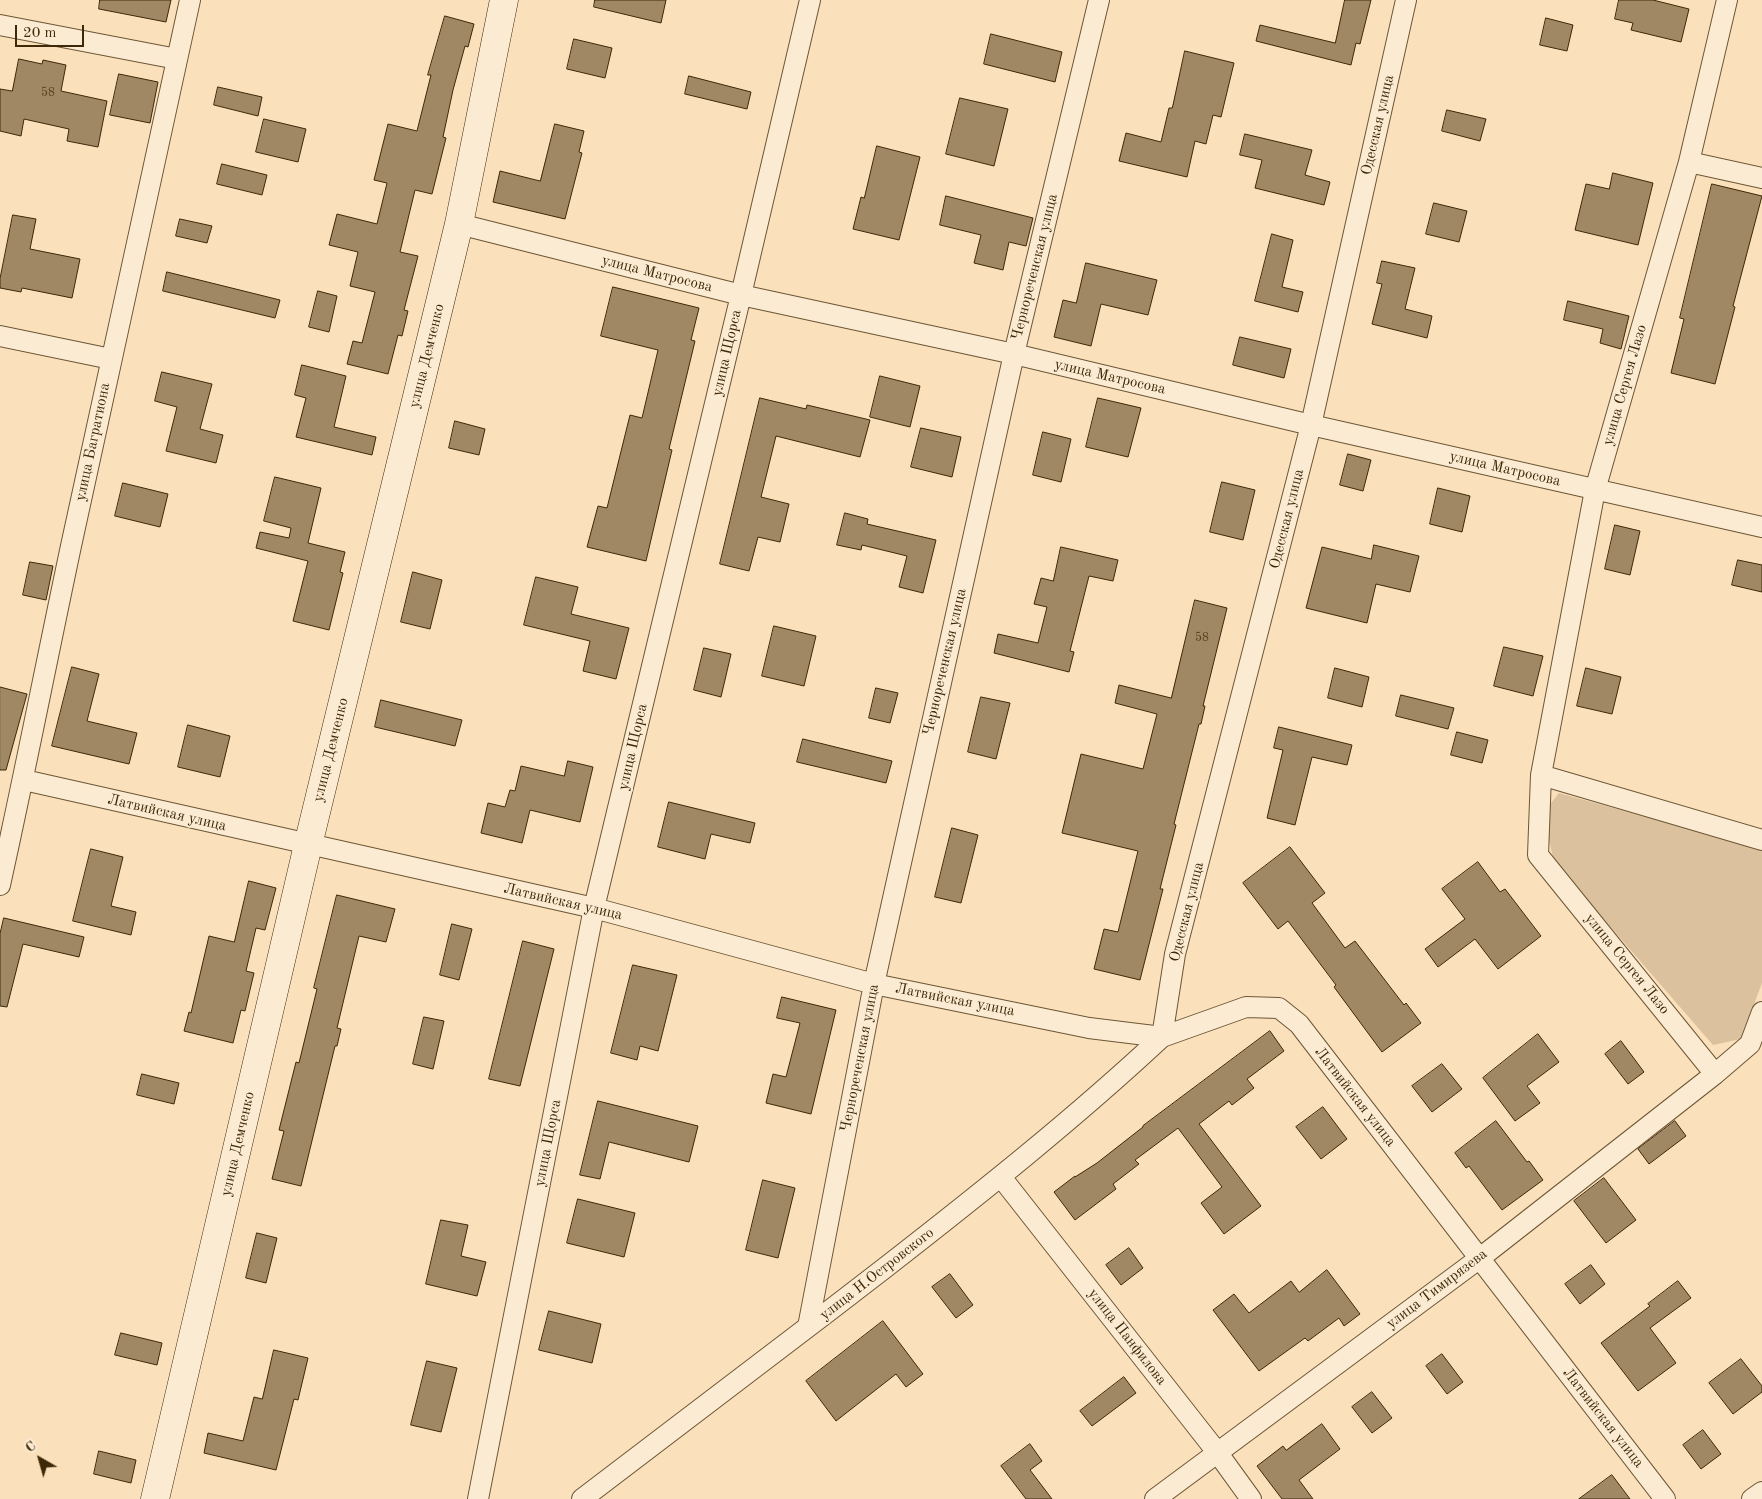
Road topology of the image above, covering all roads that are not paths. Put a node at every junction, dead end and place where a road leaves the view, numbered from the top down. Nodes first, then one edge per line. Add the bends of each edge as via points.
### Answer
1 (190, 0) edge
2 (504, 0) edge
3 (810, 0) edge
4 (1099, 0) edge
5 (1406, 0) edge
6 (1727, 0) edge
7 (0, 25) edge
8 (177, 59) junction
9 (1689, 162) junction
10 (1762, 178) edge
11 (459, 224) junction
12 (741, 295) junction
13 (0, 336) edge
14 (1014, 354) junction
15 (111, 359) junction
16 (1311, 425) junction
17 (1595, 490) junction
18 (1762, 527) edge
19 (1541, 775) junction
20 (24, 780) junction
21 (1762, 840) edge
22 (308, 845) junction
23 (0, 885) edge
24 (594, 908) junction
25 (874, 984) junction
26 (1762, 1012) edge
27 (1162, 1037) junction
28 (1715, 1074) junction
29 (1001, 1177) junction
30 (1480, 1258) junction
31 (808, 1327) junction
32 (1217, 1452) junction
33 (1762, 1492) edge
34 (156, 1499) edge
35 (478, 1499) edge
36 (582, 1499) edge
37 (1155, 1499) edge
38 (1251, 1499) edge
39 (1665, 1499) edge
40 (1752, 1499) edge

1 - 8 street, улица Багратиона
2 - 11 street, улица Демченко
3 - 12 street, улица Щорса
4 - 14 street, Чернореченская улица
5 - 16 street, Одесская улица
6 - 9 street, улица Сергея Лазо
7 - 8 street
8 - 15 street, улица Багратиона
9 - 10 street
9 - 17 street, улица Сергея Лазо
11 - 12 street, улица Матросова
11 - 22 street, улица Демченко
12 - 14 street, улица Матросова
12 - 24 street, улица Щорса
13 - 15 street
14 - 16 street, улица Матросова
14 - 25 street, Чернореченская улица
15 - 20 street, улица Багратиона
16 - 17 street, улица Матросова
16 - 27 street, Одесская улица via 1175,954
17 - 18 street, улица Матросова
17 - 19 street, улица Сергея Лазо
19 - 21 street
19 - 28 street, улица Сергея Лазо via 1538,854
20 - 22 street, Латвийская улица
20 - 23 street, улица Багратиона
22 - 24 street, Латвийская улица
22 - 34 street, улица Демченко
24 - 25 street, Латвийская улица
24 - 35 street, улица Щорса
25 - 27 street, Латвийская улица via 1089,1028
25 - 31 street, Чернореченская улица
26 - 28 street via 1750,1044
27 - 29 street, улица Н.Островского via 1111,1085
27 - 30 street, Латвийская улица via 1246,1008 1279,1008 1300,1024
28 - 30 street, улица Тимирязева
29 - 31 street, улица Н.Островского
29 - 32 street, улица Панфилова
30 - 32 street, улица Тимирязева
30 - 39 street, Латвийская улица
31 - 36 street, улица Н.Островского
32 - 37 street, улица Тимирязева
32 - 38 street, улица Панфилова
33 - 40 street

